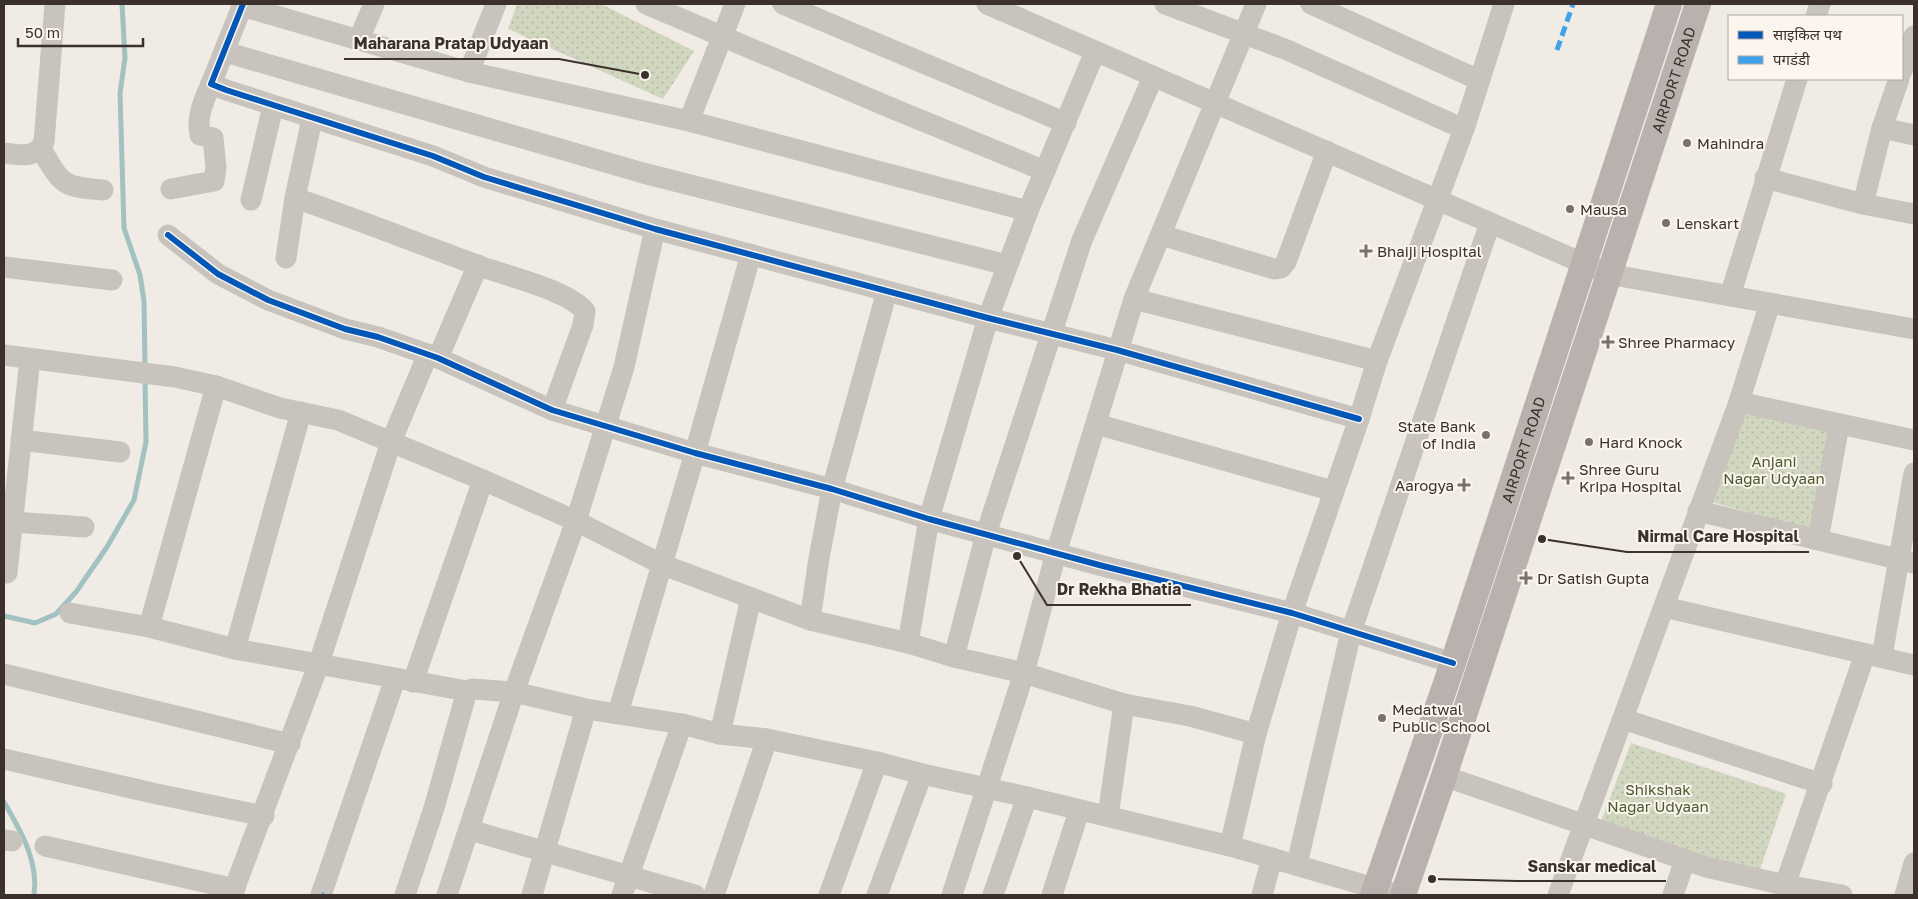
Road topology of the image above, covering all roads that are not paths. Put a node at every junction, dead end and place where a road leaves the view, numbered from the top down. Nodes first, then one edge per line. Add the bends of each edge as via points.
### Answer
1 (55, 4) edge
2 (374, 4) edge
3 (496, 4) edge
4 (646, 4) edge
5 (735, 4) edge
6 (782, 4) edge
7 (987, 4) edge
8 (1165, 4) edge
9 (1256, 4) edge
10 (1312, 4) edge
11 (1504, 4) edge
12 (1669, 4) edge
13 (1698, 4) edge
14 (243, 5) edge
15 (1243, 33) junction
16 (720, 35) junction
17 (1914, 36) edge
18 (359, 39) junction
19 (225, 52) junction
20 (1095, 52) junction
21 (1903, 68) edge
22 (469, 72) junction
23 (1153, 77) junction
24 (1479, 80) junction
25 (1797, 80) edge
26 (1899, 80) edge
27 (211, 84) junction
28 (1216, 102) junction
29 (273, 106) junction
30 (312, 119) junction
31 (689, 121) junction
32 (1066, 123) junction
33 (1882, 128) junction
34 (1464, 130) junction
35 (1914, 135) edge
36 (40, 149) junction
37 (1327, 152) junction
38 (4, 153) edge
39 (1045, 171) junction
40 (1766, 178) junction
41 (171, 189) dead end
42 (103, 190) dead end
43 (295, 198) junction
44 (1437, 199) junction
45 (251, 200) dead end
46 (1863, 204) junction
47 (1028, 211) junction
48 (1914, 214) edge
49 (1490, 222) junction
50 (655, 229) junction
51 (168, 235) dead end
52 (1161, 235) junction
53 (751, 254) junction
54 (286, 258) dead end
55 (478, 265) junction
56 (1007, 265) junction
57 (4, 267) edge
58 (1596, 269) junction
59 (112, 280) dead end
60 (887, 291) junction
61 (1730, 296) junction
62 (1134, 299) junction
63 (1770, 303) junction
64 (988, 318) junction
65 (1914, 329) edge
66 (1051, 335) junction
67 (1117, 350) junction
68 (4, 355) edge
69 (433, 356) junction
70 (30, 358) junction
71 (1376, 361) junction
72 (216, 386) junction
73 (1739, 402) junction
74 (552, 410) junction
75 (300, 412) junction
76 (1359, 419) junction
77 (1096, 424) junction
78 (606, 425) junction
79 (1839, 425) junction
80 (21, 440) junction
81 (1914, 440) edge
82 (391, 442) junction
83 (120, 452) dead end
84 (695, 453) junction
85 (1914, 473) edge
86 (484, 480) junction
87 (832, 489) junction
88 (1333, 491) junction
89 (10, 497) edge
90 (1698, 511) junction
91 (929, 518) junction
92 (13, 522) junction
93 (576, 522) junction
94 (84, 527) dead end
95 (986, 534) junction
96 (1818, 540) junction
97 (1056, 553) junction
98 (1907, 561) edge
99 (661, 564) junction
100 (4, 573) edge
101 (750, 598) junction
102 (1664, 607) junction
103 (70, 613) dead end
104 (1292, 613) junction
105 (810, 620) junction
106 (148, 627) junction
107 (1352, 632) junction
108 (908, 643) junction
109 (235, 649) junction
110 (1873, 655) junction
111 (954, 657) junction
112 (319, 663) junction
113 (1453, 663) junction
114 (1914, 665) edge
115 (1024, 673) junction
116 (4, 674) edge
117 (404, 680) junction
118 (467, 691) junction
119 (514, 692) junction
120 (1124, 704) junction
121 (586, 709) junction
122 (618, 713) junction
123 (1624, 720) junction
124 (682, 724) junction
125 (720, 734) junction
126 (1256, 734) junction
127 (767, 739) junction
128 (290, 744) junction
129 (4, 759) edge
130 (877, 762) junction
131 (922, 774) junction
132 (1444, 776) junction
133 (1822, 784) junction
134 (986, 787) junction
135 (1027, 796) junction
136 (1079, 811) junction
137 (264, 816) junction
138 (1108, 816) junction
139 (1583, 825) junction
140 (470, 830) junction
141 (45, 846) dead end
142 (1230, 846) junction
143 (546, 852) junction
144 (1272, 858) junction
145 (1685, 860) junction
146 (1914, 863) edge
147 (1296, 864) junction
148 (629, 875) junction
149 (1785, 886) junction
150 (233, 892) edge
151 (1388, 893) edge
152 (321, 895) edge
153 (405, 895) edge
154 (447, 895) edge
155 (532, 895) edge
156 (622, 895) edge
157 (695, 895) edge
158 (714, 895) edge
159 (829, 895) edge
160 (876, 895) edge
161 (952, 895) edge
162 (993, 895) edge
163 (1052, 895) edge
164 (1262, 895) edge
165 (1558, 895) edge
166 (1673, 895) edge
167 (1842, 895) edge
168 (1905, 895) edge

1 - 36 street via 44,142
2 - 18 street
3 - 22 street
4 - 16 street
5 - 16 street
6 - 32 street
7 - 20 street
8 - 15 street
9 - 15 street
10 - 24 street
11 - 24 street
12 - 58 main road, AIRPORT ROAD
13 - 58 main road, AIRPORT ROAD
14 - 18 street
14 - 19 street
15 - 28 street
15 - 34 street
16 - 31 street
16 - 39 street
17 - 21 street
18 - 22 street
19 - 27 street
19 - 56 street via 643,173
20 - 23 street
20 - 32 street
22 - 31 street
23 - 28 street
23 - 66 street via 1082,240
24 - 34 street
25 - 40 street
26 - 33 street
27 - 29 street
27 - 41 street via 204,100 199,129 200,135 213,138 214,181
28 - 37 street
28 - 52 street
29 - 30 street
29 - 45 street
30 - 43 street
30 - 50 street via 434,156 484,177
31 - 47 street
32 - 39 street
33 - 35 street
33 - 46 street
34 - 44 street
36 - 38 street via 31,155
36 - 42 street via 66,185
37 - 44 street
37 - 52 street via 1281,268 1274,269
39 - 47 street
40 - 46 street
40 - 61 street
43 - 54 street
43 - 55 street
44 - 49 street
44 - 71 street
46 - 48 street
47 - 56 street
49 - 58 street
49 - 107 street
50 - 53 street
50 - 78 street via 624,367
51 - 69 street via 218,274 252,292 345,329
52 - 62 street
53 - 60 street
53 - 84 street
55 - 69 street
55 - 74 street via 572,299 585,311 583,325
56 - 64 street
57 - 59 street
58 - 61 street
58 - 113 main road, AIRPORT ROAD
58 - 132 main road, AIRPORT ROAD
60 - 64 street
60 - 87 street
61 - 63 street
62 - 67 street
62 - 71 street
63 - 65 street
63 - 73 street
64 - 66 street
64 - 91 street
66 - 67 street
66 - 95 street
67 - 76 street
67 - 77 street
68 - 70 street
69 - 74 street
69 - 82 street
70 - 72 street via 175,377
70 - 80 street
71 - 76 street
72 - 75 street
72 - 106 street
73 - 79 street
73 - 90 street
74 - 78 street
75 - 82 street via 338,420
75 - 109 street
76 - 88 street
77 - 88 street
77 - 97 street
78 - 84 street
78 - 93 street
79 - 81 street
79 - 96 street
80 - 83 street
80 - 89 street
82 - 86 street
82 - 112 street
84 - 87 street
84 - 99 street
85 - 98 street
86 - 93 street
86 - 117 street
87 - 91 street
87 - 105 street
88 - 104 street
89 - 92 street
90 - 96 street
90 - 102 street
91 - 95 street
91 - 108 street
92 - 94 street
92 - 100 street via 7,573
93 - 99 street
93 - 119 street
95 - 97 street
95 - 111 street
96 - 98 street
97 - 104 street
97 - 115 street
98 - 110 street
99 - 101 street
99 - 122 street
101 - 105 street
101 - 125 street
102 - 110 street
102 - 123 street
103 - 106 street
104 - 107 street
104 - 126 street
105 - 108 street
106 - 109 street
107 - 113 street
107 - 147 street
108 - 111 street
109 - 112 street
110 - 114 street
110 - 133 street
111 - 115 street
112 - 117 street
112 - 128 street
113 - 151 main road, AIRPORT ROAD
115 - 120 street
115 - 134 street
116 - 128 street
117 - 118 street
117 - 152 street
118 - 119 street
118 - 153 street
119 - 121 street
119 - 140 street
120 - 126 street via 1190,716
120 - 138 street
121 - 122 street
121 - 143 street
122 - 124 street
123 - 133 street
123 - 139 street
124 - 125 street
124 - 148 street
125 - 127 street
126 - 142 street
127 - 130 street
127 - 158 street
128 - 137 street
129 - 137 street
130 - 131 street
130 - 159 street
131 - 134 street
131 - 160 street
132 - 139 street
132 - 151 main road, AIRPORT ROAD
133 - 149 street
134 - 135 street
134 - 161 street
135 - 136 street
135 - 162 street
136 - 138 street
136 - 163 street
137 - 150 street
138 - 142 street
139 - 145 street
139 - 165 street
140 - 143 street
140 - 154 street
141 - 150 street
142 - 144 street
143 - 148 street
143 - 155 street
144 - 147 street
144 - 164 street
145 - 149 street
145 - 166 street
146 - 168 street
147 - 151 street
148 - 156 street
148 - 157 street
149 - 167 street

